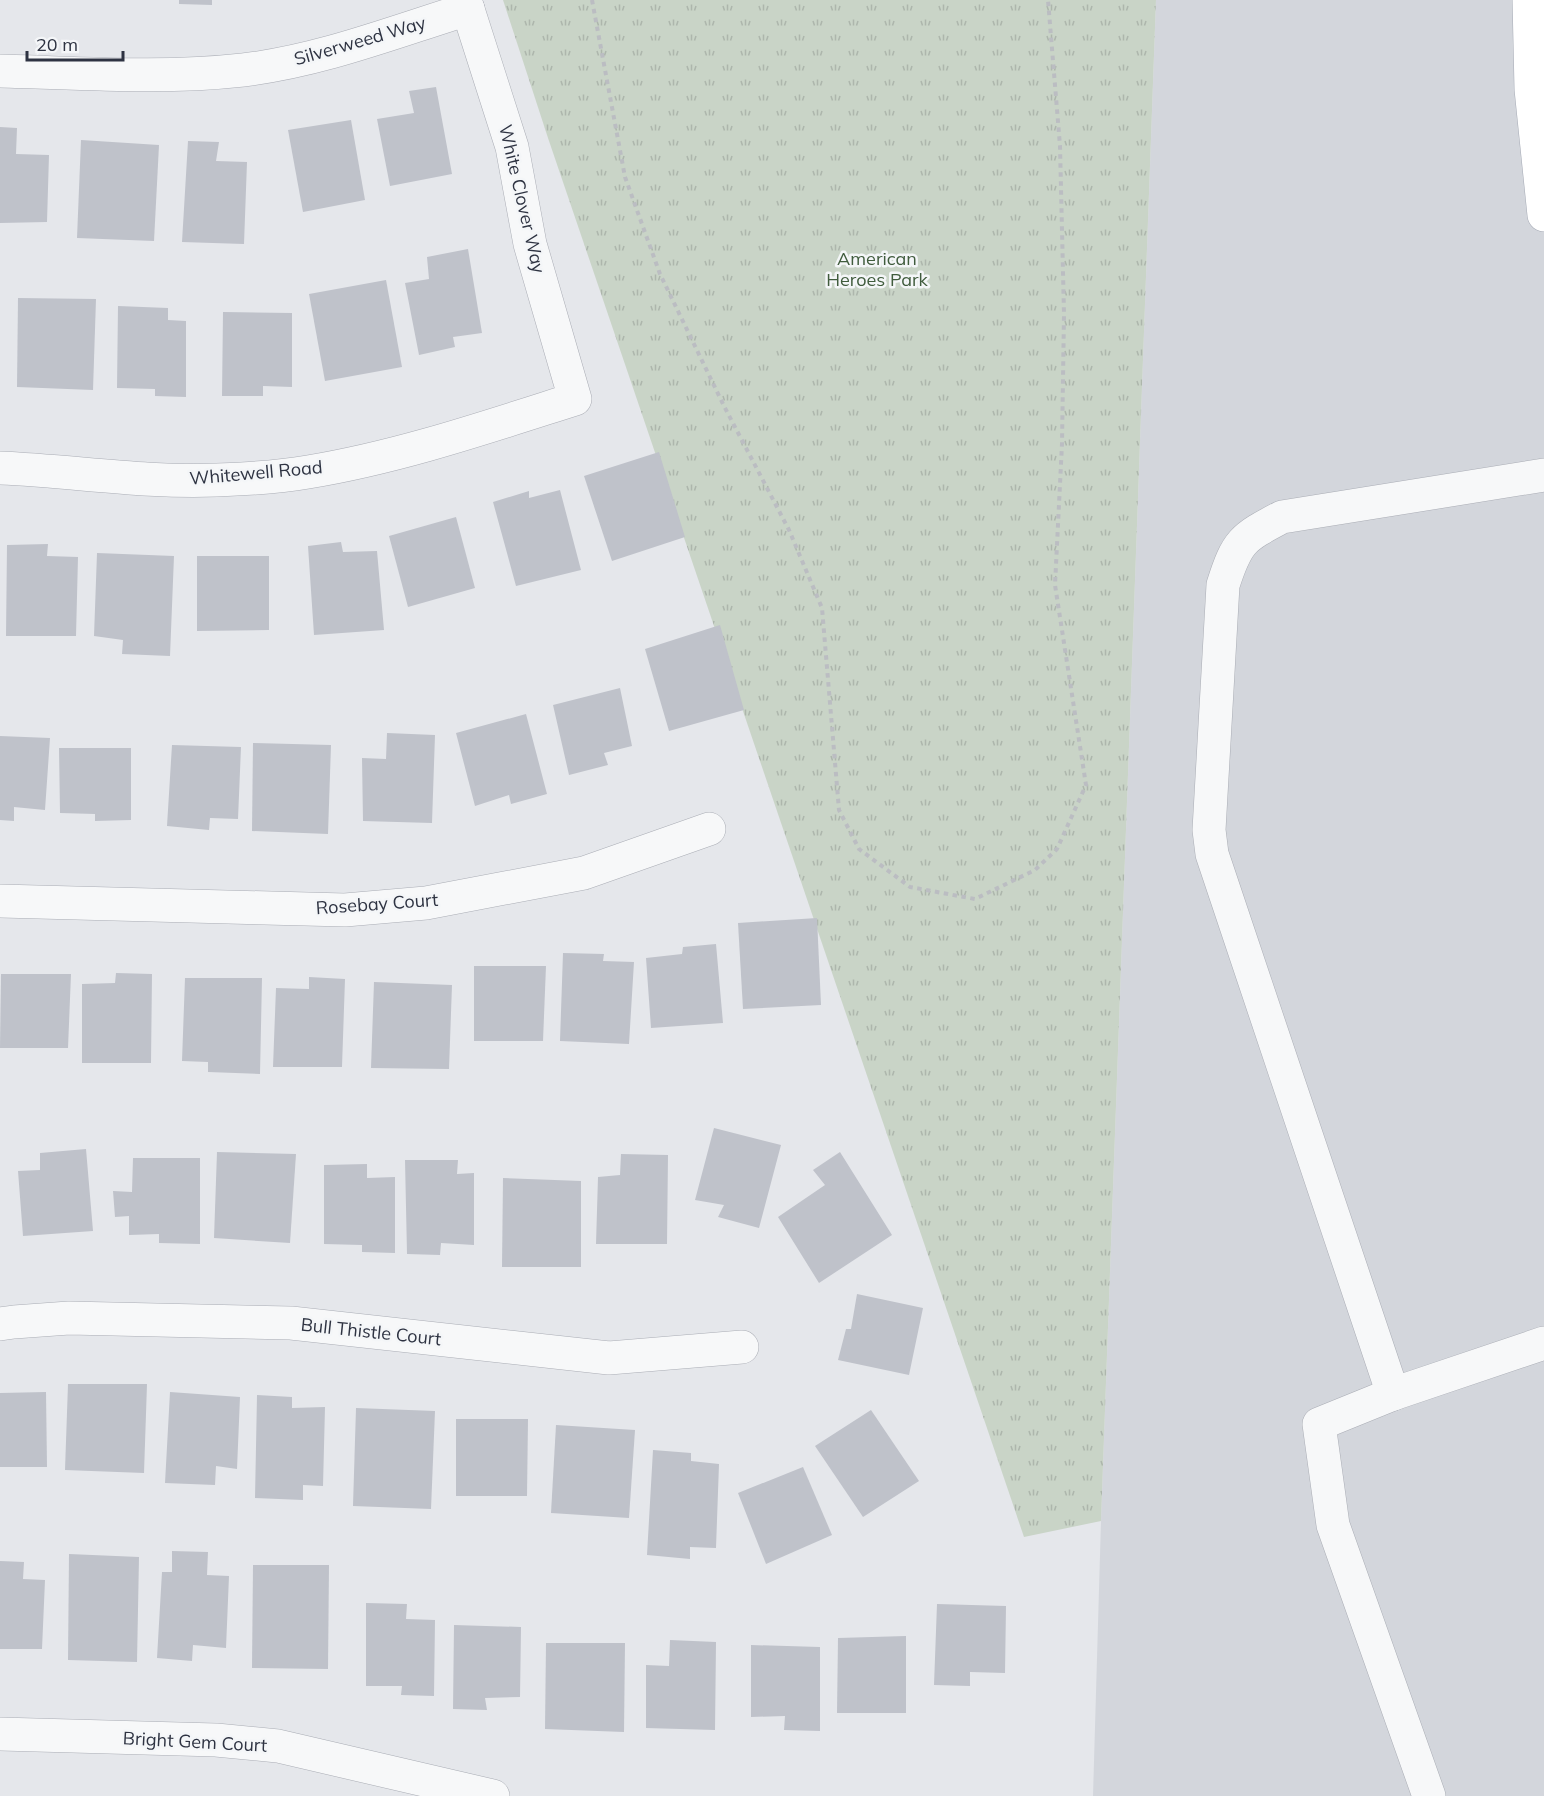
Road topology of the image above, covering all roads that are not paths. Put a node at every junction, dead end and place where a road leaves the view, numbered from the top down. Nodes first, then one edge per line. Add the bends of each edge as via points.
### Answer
1 (1529, 0) edge
2 (466, 4) edge
3 (0, 71) edge
4 (1544, 215) edge
5 (575, 399) joint
6 (0, 468) edge
7 (1544, 475) edge
8 (709, 829) dead end
9 (0, 901) edge
10 (0, 1324) edge
11 (1544, 1343) edge
12 (742, 1347) dead end
13 (1394, 1394) junction
14 (0, 1734) edge
15 (493, 1796) edge
16 (1429, 1796) edge

1 - 4 main road via 1531,88
2 - 3 street, Silverweed Way via 314,58 244,70 173,76
2 - 5 street, White Clover Way via 512,147 530,244
5 - 6 street, Whitewell Road via 432,444 307,472 217,480 138,479
7 - 13 street via 1282,517 1249,535 1232,555 1223,585 1209,830 1212,854
8 - 9 street, Rosebay Court via 584,873 426,903 345,910
10 - 12 street, Bull Thistle Court via 69,1318 291,1323 609,1358
11 - 13 street
13 - 16 street via 1319,1424 1333,1525
14 - 15 street, Bright Gem Court via 216,1740 278,1746

